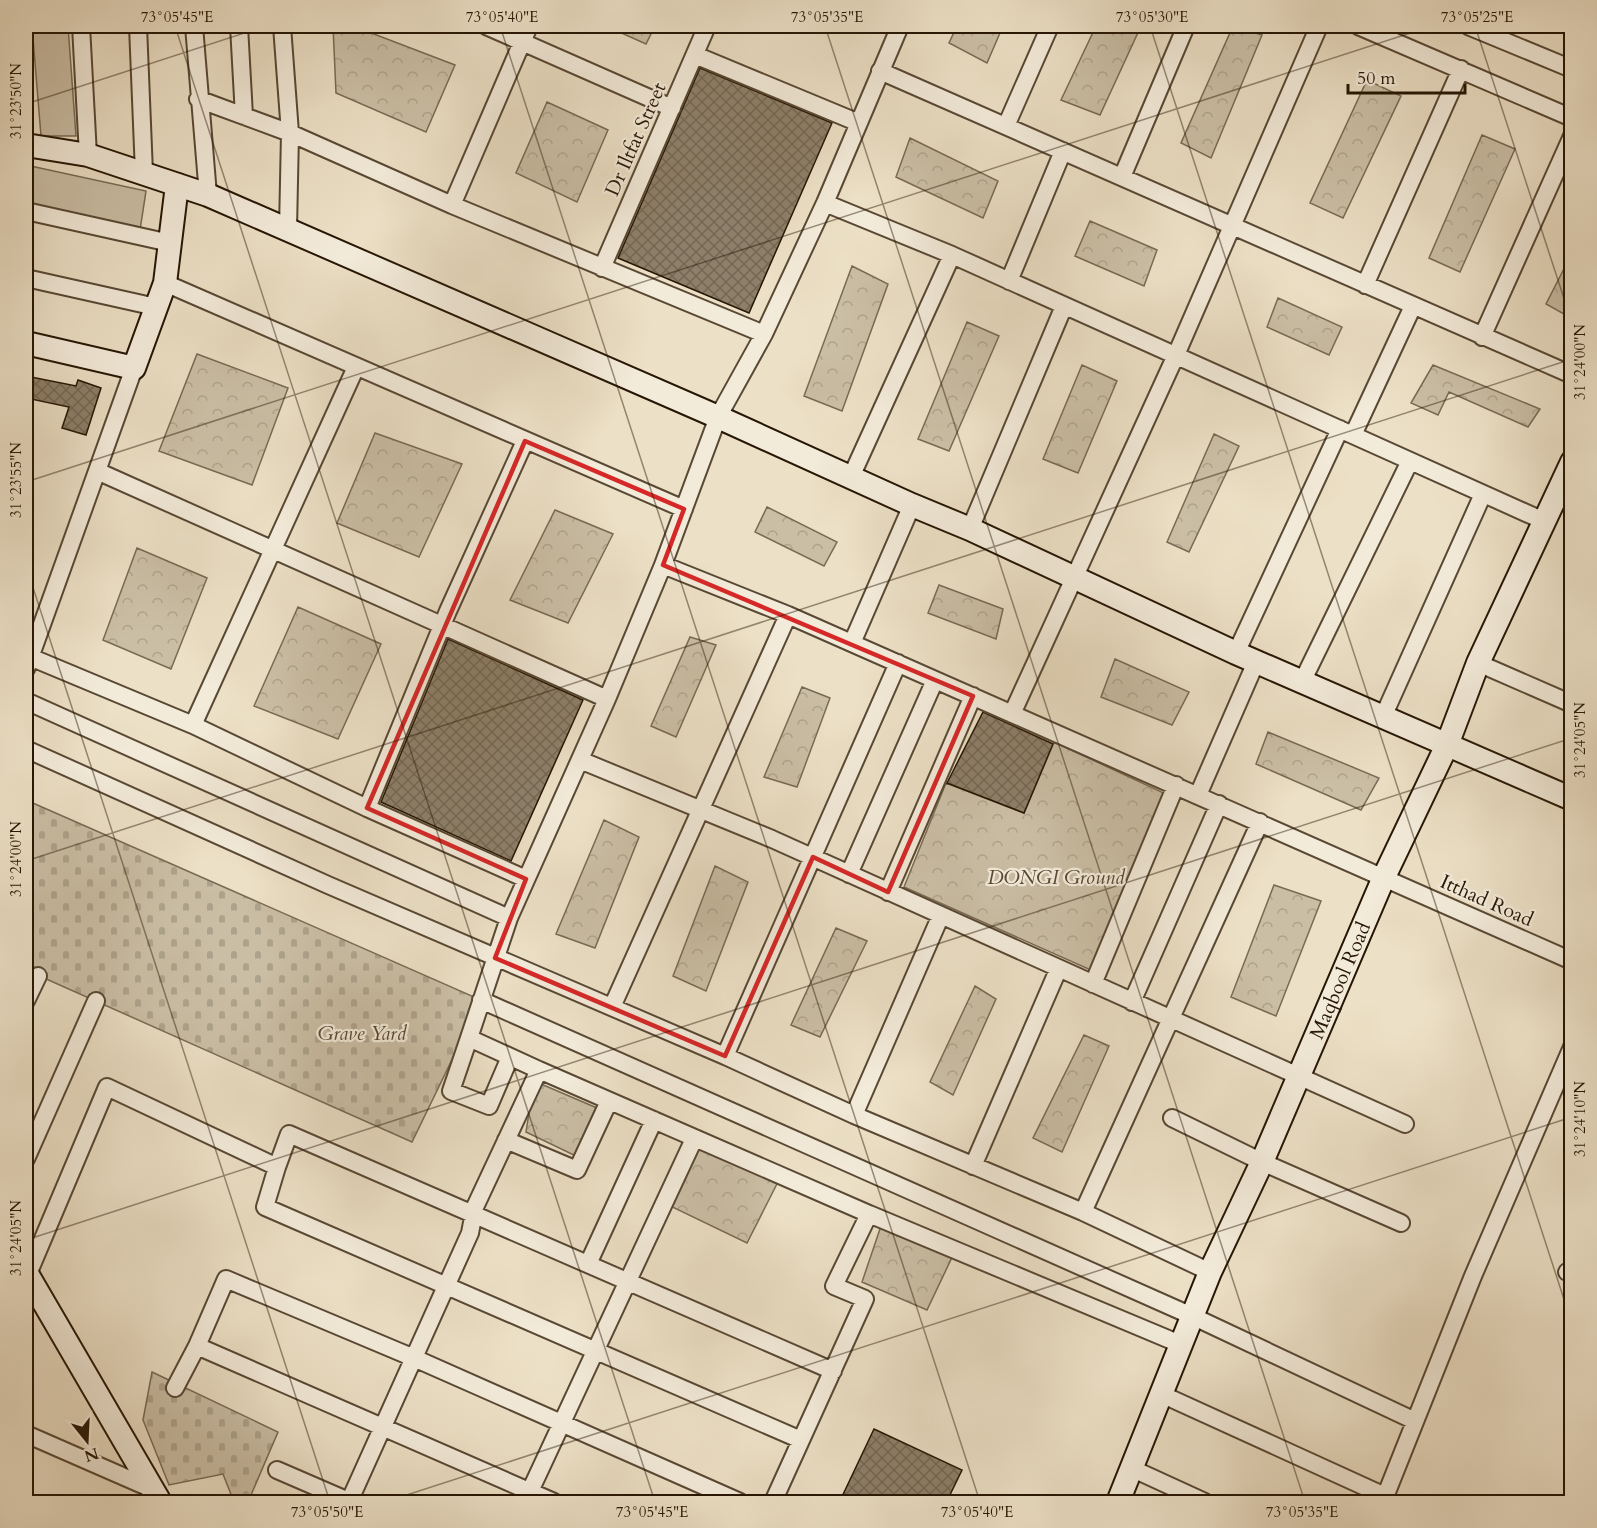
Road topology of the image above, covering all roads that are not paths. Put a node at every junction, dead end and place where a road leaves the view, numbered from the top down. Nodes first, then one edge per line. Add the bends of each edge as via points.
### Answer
1 (81, 26) edge
2 (138, 26) edge
3 (194, 26) edge
4 (239, 26) edge
5 (282, 26) edge
6 (486, 26) edge
7 (707, 26) edge
8 (900, 26) edge
9 (1050, 26) edge
10 (1186, 26) edge
11 (1319, 26) edge
12 (1358, 26) edge
13 (1468, 26) edge
14 (525, 33) edge
15 (695, 55) junction
16 (1461, 69) junction
17 (1572, 69) edge
18 (880, 71) junction
19 (198, 99) junction
20 (672, 108) junction
21 (244, 116) junction
22 (1572, 118) edge
23 (859, 123) junction
24 (1006, 126) junction
25 (290, 133) junction
26 (1572, 136) edge
27 (26, 145) edge
28 (1064, 151) junction
29 (88, 155) junction
30 (144, 173) junction
31 (1122, 177) junction
32 (177, 185) junction
33 (207, 195) junction
34 (825, 203) junction
35 (452, 205) junction
36 (26, 211) edge
37 (1233, 226) junction
38 (288, 229) junction
39 (170, 243) junction
40 (952, 255) junction
41 (602, 268) junction
42 (26, 278) edge
43 (1010, 281) junction
44 (165, 283) junction
45 (1365, 285) junction
46 (1064, 306) junction
47 (1413, 306) junction
48 (156, 307) junction
49 (764, 334) junction
50 (1482, 337) junction
51 (26, 343) edge
52 (1176, 355) junction
53 (356, 367) junction
54 (134, 368) junction
55 (1572, 375) edge
56 (718, 417) junction
57 (1346, 432) junction
58 (525, 441) junction
59 (1410, 461) junction
60 (1572, 462) edge
61 (97, 471) junction
62 (851, 477) junction
63 (1483, 494) junction
64 (912, 506) junction
65 (684, 509) junction
66 (1544, 521) junction
67 (970, 529) junction
68 (272, 549) junction
69 (663, 565) junction
70 (1074, 578) junction
71 (788, 615) junction
72 (442, 625) junction
73 (852, 643) junction
74 (1246, 657) junction
75 (28, 663) edge
76 (898, 663) junction
77 (1478, 663) junction
78 (935, 680) junction
79 (1302, 682) junction
80 (973, 696) junction
81 (607, 699) junction
82 (26, 701) edge
83 (1572, 704) edge
84 (1012, 714) junction
85 (1383, 717) junction
86 (193, 725) junction
87 (1447, 745) junction
88 (26, 749) edge
89 (579, 760) junction
90 (1176, 785) junction
91 (1198, 795) junction
92 (1572, 799) edge
93 (1219, 804) junction
94 (367, 808) junction
95 (701, 810) junction
96 (1260, 822) junction
97 (813, 858) junction
98 (849, 874) junction
99 (1384, 877) junction
100 (525, 879) junction
101 (888, 892) junction
102 (941, 915) junction
103 (509, 918) junction
104 (495, 957) junction
105 (1572, 961) edge
106 (1058, 970) junction
107 (38, 976) dead end
108 (1093, 984) junction
109 (481, 999) junction
110 (26, 1001) edge
111 (96, 1001) dead end
112 (1132, 1002) junction
113 (612, 1007) junction
114 (1172, 1019) junction
115 (469, 1038) junction
116 (1572, 1047) edge
117 (725, 1056) junction
118 (510, 1058) junction
119 (539, 1070) junction
120 (1299, 1076) junction
121 (609, 1101) junction
122 (854, 1115) junction
123 (1172, 1118) dead end
124 (654, 1120) junction
125 (1405, 1124) dead end
126 (694, 1139) junction
127 (506, 1140) junction
128 (26, 1159) edge
129 (1262, 1162) junction
130 (974, 1166) junction
131 (277, 1167) junction
132 (1083, 1212) junction
133 (474, 1214) junction
134 (868, 1214) junction
135 (1401, 1223) dead end
136 (588, 1264) junction
137 (1210, 1272) junction
138 (26, 1275) edge
139 (628, 1281) junction
140 (446, 1286) junction
141 (1192, 1316) junction
142 (1180, 1344) junction
143 (197, 1346) junction
144 (596, 1351) junction
145 (414, 1358) junction
146 (833, 1371) junction
147 (175, 1388) dead end
148 (1161, 1394) junction
149 (1415, 1421) junction
150 (562, 1423) junction
151 (383, 1427) junction
152 (26, 1434) edge
153 (801, 1440) junction
154 (1133, 1469) junction
155 (277, 1470) dead end
156 (157, 1496) edge
157 (527, 1497) edge
158 (1384, 1500) edge
159 (350, 1502) edge
160 (554, 1503) edge
161 (740, 1503) edge
162 (773, 1503) edge
163 (1118, 1503) edge
164 (1205, 1503) edge

1 - 29 street
2 - 30 street
3 - 19 street
4 - 21 street
5 - 25 street
6 - 14 street
7 - 15 street, Dr Iltfat Street
8 - 18 street
9 - 24 street
10 - 31 street
11 - 37 street
12 - 16 street
13 - 17 street
14 - 20 street
14 - 35 street
15 - 20 street, Dr Iltfat Street
15 - 23 street
16 - 22 street
16 - 45 street
18 - 23 street
18 - 24 street
19 - 21 street
19 - 33 street
20 - 41 street, Dr Iltfat Street
21 - 25 street
23 - 34 street
24 - 28 street
25 - 35 street
25 - 38 street
26 - 50 street
27 - 29 street
28 - 31 street
28 - 43 street
29 - 30 street
30 - 32 street
31 - 37 street
32 - 33 street
32 - 39 street
33 - 38 street
34 - 40 street
34 - 49 street
35 - 41 street
36 - 39 street
37 - 45 street
37 - 52 street
38 - 56 street
39 - 44 street
40 - 43 street
40 - 62 street
41 - 49 street
42 - 48 street
43 - 46 street
44 - 48 street
44 - 53 street
45 - 47 street
46 - 52 street
46 - 67 street
47 - 50 street
47 - 57 street
48 - 54 street
49 - 56 street
50 - 55 street
51 - 54 street
52 - 57 street
52 - 70 street
53 - 58 street
53 - 68 street
54 - 61 street
56 - 62 street
56 - 65 street
57 - 59 street
57 - 74 street
58 - 65 street
58 - 72 street
59 - 63 street
59 - 79 street
60 - 66 street, Maqbool Road
61 - 68 street
61 - 75 street
62 - 64 street
63 - 66 street
63 - 85 street
64 - 67 street
64 - 73 street
65 - 69 street
66 - 77 street, Maqbool Road
67 - 70 street
68 - 72 street
68 - 86 street
69 - 71 street, Itthad Road
69 - 81 street
70 - 74 street
70 - 84 street
71 - 73 street, Itthad Road
71 - 95 street
72 - 81 street
72 - 94 street
73 - 76 street, Itthad Road
74 - 79 street
74 - 91 street
75 - 86 street
76 - 78 street, Itthad Road
76 - 97 street
77 - 83 street
77 - 87 street, Maqbool Road
78 - 80 street, Itthad Road
78 - 98 street
79 - 85 street
80 - 84 street, Itthad Road
80 - 101 street
81 - 89 street
82 - 103 street
84 - 90 street, Itthad Road
85 - 87 street
86 - 94 street
87 - 92 street
87 - 99 street, Maqbool Road
88 - 104 street
89 - 95 street
89 - 100 street
90 - 91 street, Itthad Road
90 - 108 street
91 - 93 street, Itthad Road
93 - 96 street, Itthad Road
93 - 112 street
94 - 100 street
95 - 97 street
95 - 113 street
96 - 99 street, Itthad Road
96 - 114 street
97 - 98 street
97 - 117 street
98 - 101 street
99 - 105 street, Itthad Road
99 - 120 street, Maqbool Road
100 - 103 street
101 - 102 street
102 - 106 street
102 - 122 street
103 - 104 street
104 - 109 street
104 - 113 street
106 - 108 street
106 - 130 street
107 - 110 street
108 - 112 street
109 - 115 street
109 - 141 street
111 - 128 street
112 - 114 street
113 - 117 street
114 - 120 street
114 - 132 street
115 - 118 street
115 - 118 street via 451,1091 489,1106
116 - 149 street
117 - 122 street
118 - 119 street
119 - 121 street
119 - 127 street
120 - 125 street
120 - 129 street, Maqbool Road
121 - 124 street
121 - 127 street via 577,1170
122 - 130 street
123 - 129 street
124 - 126 street
124 - 136 street
126 - 134 street
126 - 139 street
127 - 133 street
129 - 135 street
129 - 137 street, Maqbool Road
130 - 132 street
131 - 133 street via 290,1134
131 - 138 street via 107,1087
131 - 140 street via 265,1207
132 - 137 street
133 - 136 street
133 - 140 street via 470,1233
134 - 142 street
134 - 146 street via 834,1286 865,1299
136 - 139 street
137 - 141 street, Maqbool Road
138 - 156 street
139 - 144 street
139 - 146 street
140 - 144 street
140 - 145 street
141 - 142 street, Maqbool Road
141 - 149 street
142 - 148 street, Maqbool Road
143 - 145 street via 226,1279
143 - 147 street
143 - 151 street
144 - 150 street
144 - 153 street
145 - 150 street
145 - 151 street
146 - 153 street
148 - 154 street, Maqbool Road
148 - 158 street
149 - 158 street
150 - 157 street
150 - 161 street
151 - 157 street
151 - 159 street
152 - 156 street
153 - 162 street
154 - 163 street, Maqbool Road
154 - 164 street
155 - 159 street
157 - 160 street

